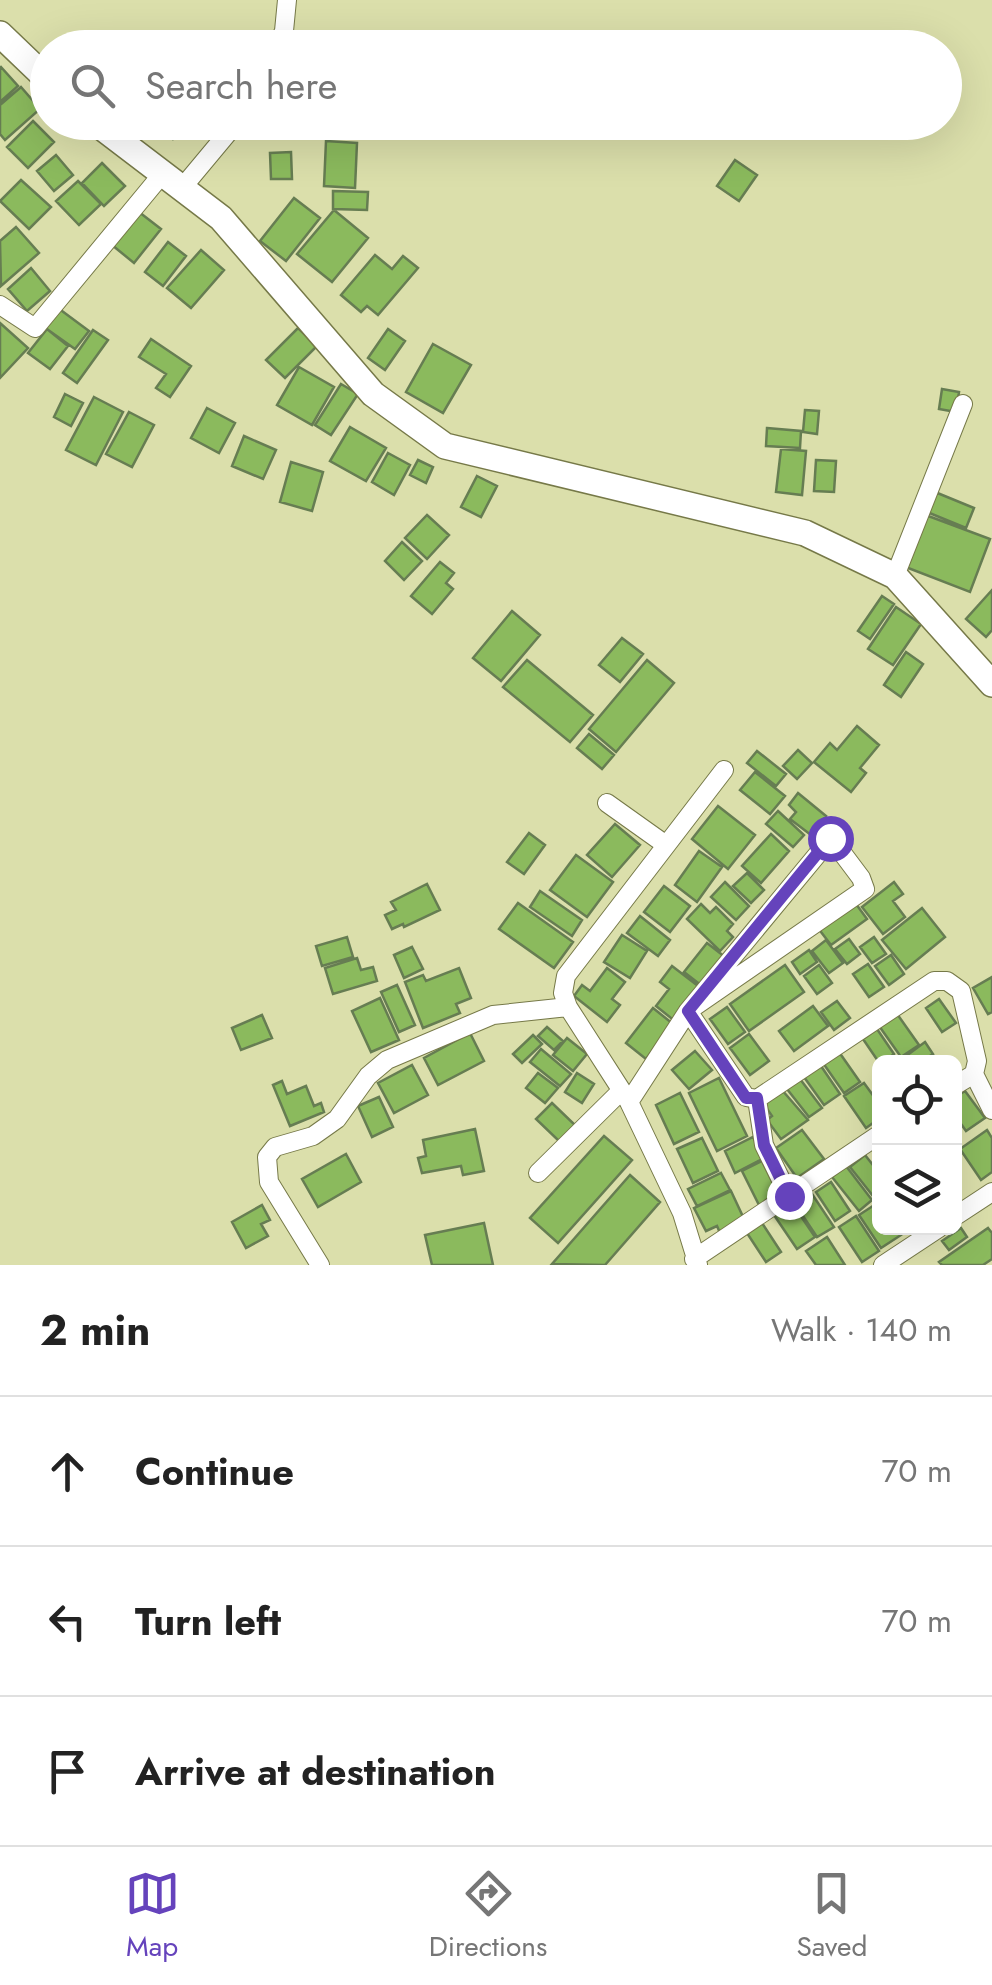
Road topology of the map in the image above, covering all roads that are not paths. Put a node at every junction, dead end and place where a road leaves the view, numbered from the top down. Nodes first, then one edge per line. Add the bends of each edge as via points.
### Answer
1 (287, 0) edge
2 (284, 30) edge
3 (0, 34) edge
4 (30, 63) edge
5 (119, 140) edge
6 (217, 140) edge
7 (172, 180) junction
8 (0, 305) edge
9 (963, 404) dead end
10 (895, 576) junction
11 (992, 684) edge
12 (724, 770) dead end
13 (607, 803) dead end
14 (666, 844) junction
15 (568, 1007) junction
16 (688, 1011) junction
17 (974, 1074) junction
18 (962, 1081) edge
19 (624, 1097) junction
20 (757, 1098) junction
21 (992, 1110) edge
22 (872, 1139) edge
23 (538, 1173) dead end
24 (992, 1192) edge
25 (789, 1196) junction
26 (962, 1212) edge
27 (928, 1235) edge
28 (696, 1262) edge
29 (320, 1265) edge
30 (883, 1265) edge

1 - 2 street
3 - 4 street
5 - 7 street
6 - 7 street
7 - 8 street via 35,328
7 - 10 street via 221,218 374,394 445,446 805,533
9 - 10 street
10 - 11 street
12 - 14 street
13 - 14 street
14 - 15 street via 566,976
15 - 19 street
15 - 29 street via 493,1016 387,1060 337,1119 313,1136 275,1147 267,1157 269,1182
16 - 16 street via 827,839 830,838 864,889
16 - 19 street
16 - 20 street via 746,1098
17 - 18 street
17 - 20 street via 978,1061 960,991 948,981 934,981
17 - 21 street
19 - 23 street
19 - 28 street via 682,1213
20 - 25 street via 764,1145
22 - 25 street
24 - 26 street
25 - 28 street
27 - 30 street

